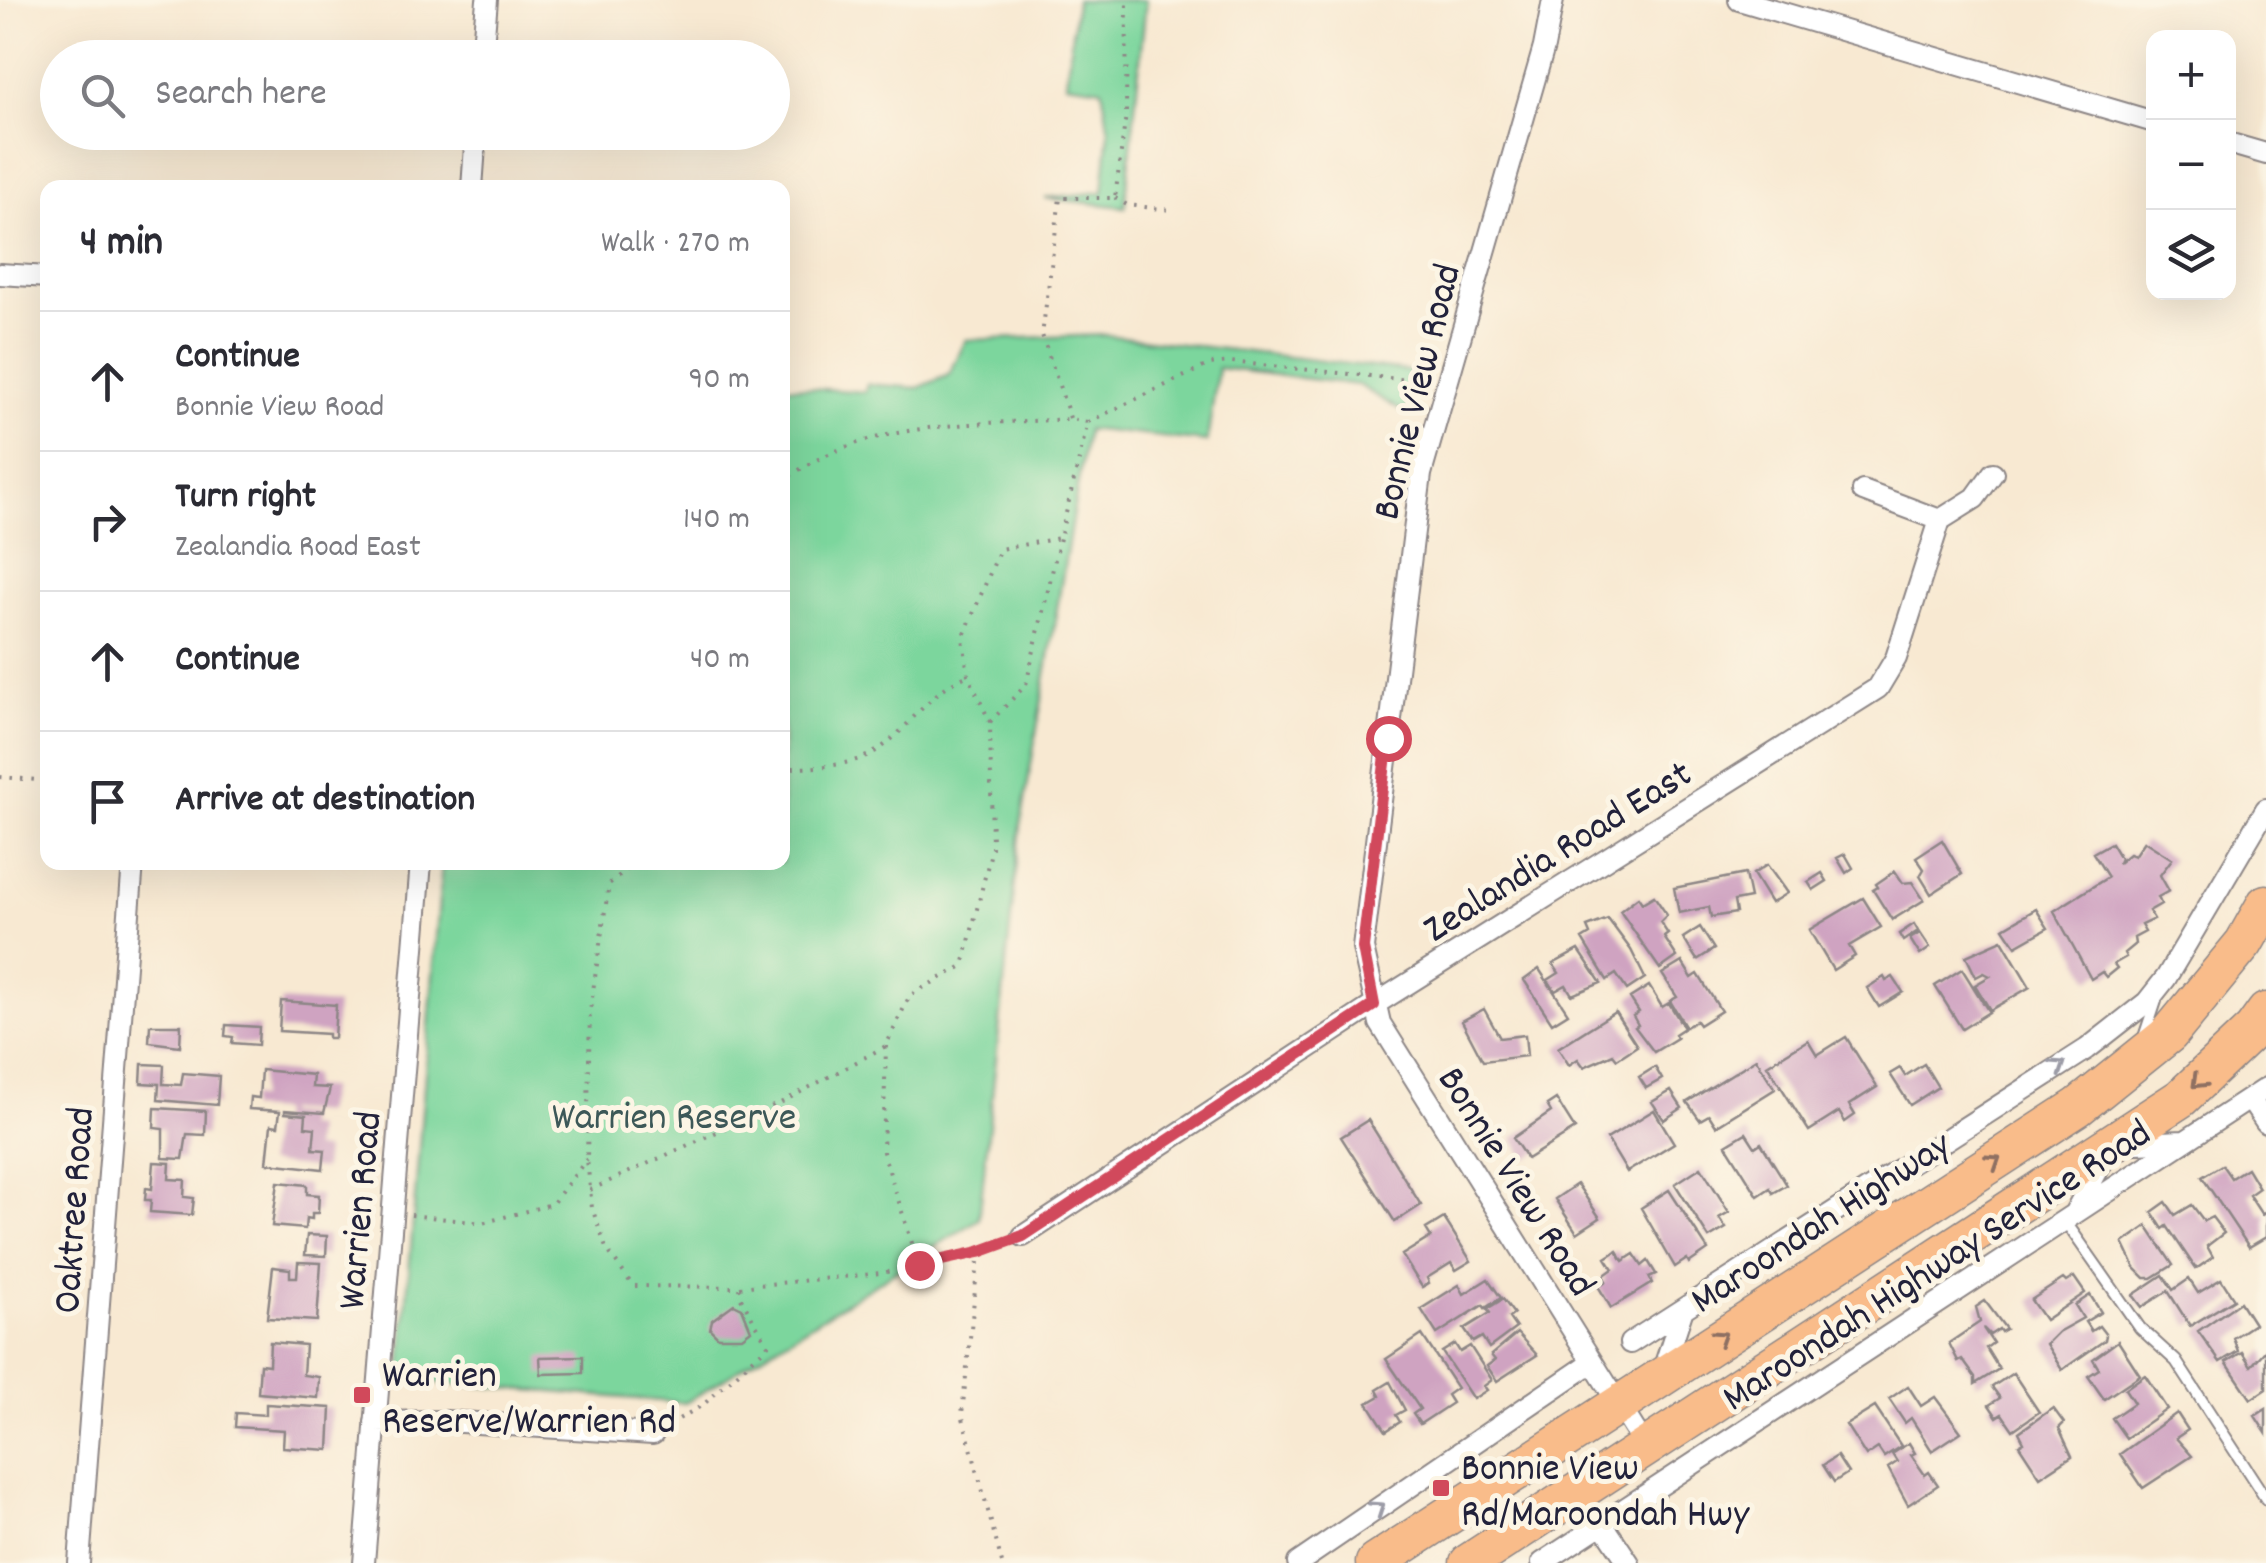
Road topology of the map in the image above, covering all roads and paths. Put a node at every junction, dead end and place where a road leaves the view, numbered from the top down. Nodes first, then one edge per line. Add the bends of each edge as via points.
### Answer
1 (487, 0) edge
2 (1128, 0) edge
3 (1553, 0) edge
4 (1738, 0) edge
5 (484, 40) edge
6 (2147, 120) edge
7 (2236, 145) edge
8 (475, 150) edge
9 (2266, 154) edge
10 (473, 180) edge
11 (1115, 198) junction
12 (1171, 210) dead end
13 (0, 274) edge
14 (40, 277) edge
15 (1446, 384) junction
16 (1070, 418) junction
17 (1088, 422) junction
18 (1994, 472) dead end
19 (790, 476) edge
20 (1863, 492) dead end
21 (1940, 520) junction
22 (1060, 538) junction
23 (968, 675) junction
24 (990, 722) junction
25 (790, 768) edge
26 (0, 777) edge
27 (40, 780) edge
28 (2266, 809) edge
29 (132, 870) edge
30 (420, 870) edge
31 (627, 870) edge
32 (2266, 904) edge
33 (2163, 982) junction
34 (1374, 1005) junction
35 (2266, 1012) edge
36 (886, 1046) junction
37 (2135, 1062) junction
38 (2258, 1093) edge
39 (2266, 1123) edge
40 (2186, 1142) junction
41 (2112, 1144) junction
42 (587, 1160) junction
43 (590, 1190) junction
44 (392, 1215) junction
45 (2069, 1218) junction
46 (1023, 1236) joint
47 (979, 1252) junction
48 (919, 1265) junction
49 (739, 1287) junction
50 (1683, 1309) junction
51 (1630, 1343) dead end
52 (1591, 1363) junction
53 (1661, 1374) junction
54 (1618, 1405) junction
55 (376, 1422) junction
56 (653, 1434) joint
57 (1646, 1446) junction
58 (2266, 1500) edge
59 (1602, 1523) junction
60 (79, 1563) edge
61 (364, 1563) edge
62 (1002, 1563) edge
63 (1298, 1563) edge
64 (1376, 1563) edge
65 (1469, 1563) edge
66 (1542, 1563) edge
67 (1628, 1563) edge

1 - 5 street
2 - 11 path via 1126,114
3 - 15 street, Bonnie View Road
4 - 6 street
7 - 9 street
8 - 10 street
11 - 12 path via 1127,206
11 - 16 path via 1060,198 1042,335
13 - 14 street
15 - 17 path via 1210,364
15 - 34 street, Bonnie View Road via 1421,474 1370,884 1363,948
16 - 17 path
16 - 19 path via 899,430
17 - 22 path
18 - 21 street via 1975,498
20 - 21 street
21 - 34 street, Zealandia Road East via 1896,658 1878,688
22 - 23 path via 1000,549 963,638
22 - 24 path via 1026,684
23 - 24 path
23 - 25 path via 950,682 880,749 825,768
24 - 36 path via 992,848 963,966 910,994
26 - 27 path
28 - 33 street, Maroondah Highway Service Road
29 - 60 street, Oaktree Road
30 - 44 street, Warrien Road
31 - 42 path via 610,884 590,1011
32 - 37 highway, Maroondah Highway via 2194,1004
33 - 37 lane, Maroondah Highway Service Road
50 -> 33 street, Maroondah Highway Service Road via 2087,1048
34 - 46 street, Zealandia Road East
34 - 52 street, Bonnie View Road
35 -> 41 highway via 2181,1098
36 - 43 path
36 - 48 path via 883,1152
53 -> 37 highway, Maroondah Highway via 2078,1107
38 - 39 street
38 - 40 street, Maroondah Highway Service Road
40 - 41 street
40 - 45 street, Maroondah Highway Service Road
41 - 45 street
41 - 57 highway
42 - 43 path
42 - 44 path via 552,1204 482,1223
43 - 49 path via 606,1248 633,1286
44 - 55 street, Warrien Road
45 - 58 lane via 2140,1328 2176,1361
45 - 59 street, Maroondah Highway Service Road
46 - 47 path
47 - 48 path
47 - 62 path via 962,1414
48 - 49 path
49 - 56 path via 768,1345 703,1405
50 - 51 street, Maroondah Highway Service Road
50 - 53 street, Maroondah Highway Service Road
52 - 54 street, Bonnie View Road
63 -> 52 street
53 - 54 highway, Maroondah Highway
54 - 57 street, Bonnie View Road
54 - 64 highway, Maroondah Highway
55 - 56 street
55 - 61 street, Warrien Road
57 - 65 highway
59 - 66 street, Maroondah Highway Service Road
59 - 67 street

